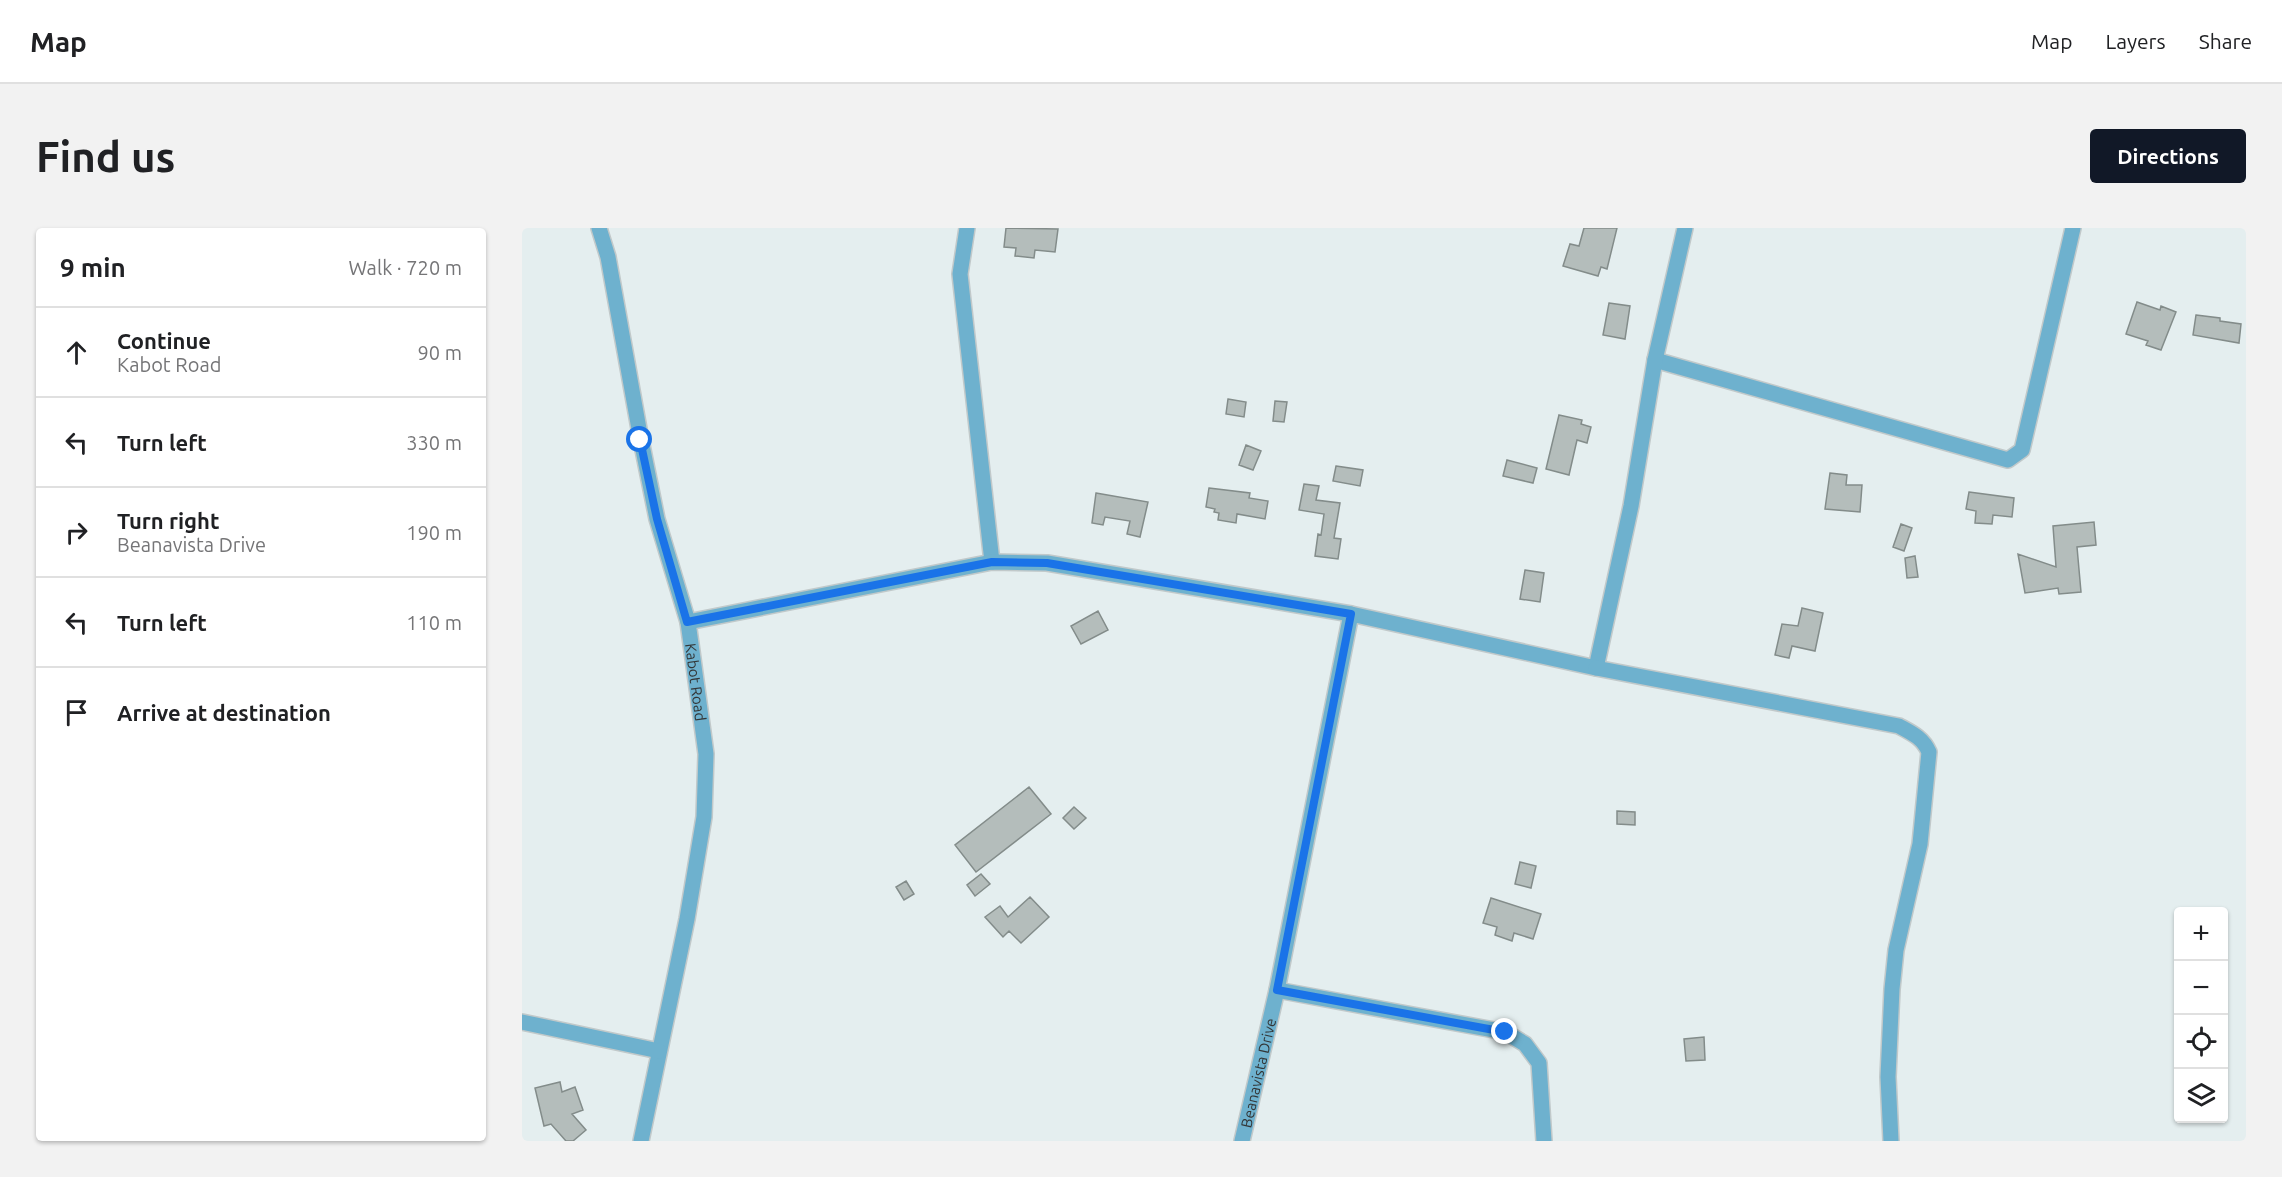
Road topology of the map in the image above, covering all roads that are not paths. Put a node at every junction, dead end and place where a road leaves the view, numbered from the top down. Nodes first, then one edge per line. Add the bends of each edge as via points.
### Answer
1 (599, 228) edge
2 (967, 228) edge
3 (1685, 228) edge
4 (2073, 228) edge
5 (1655, 360) junction
6 (992, 562) junction
7 (1351, 614) junction
8 (687, 622) junction
9 (1596, 668) junction
10 (1277, 990) junction
11 (522, 1022) edge
12 (659, 1051) junction
13 (641, 1141) edge
14 (1242, 1141) edge
15 (1544, 1141) edge
16 (1891, 1141) edge

1 - 8 street, Kabot Road via 608,257 657,519
2 - 6 street via 960,274
3 - 5 street
4 - 5 street via 2022,450 2008,460
5 - 9 street via 1631,506
6 - 7 street via 1047,563
6 - 8 street
7 - 9 street
7 - 10 street, Beanavista Drive
8 - 12 street, Kabot Road via 706,754 704,817
9 - 16 street via 1899,726 1926,744 1929,752 1920,844 1896,950 1892,989 1888,1077
10 - 14 street, Beanavista Drive
10 - 15 street via 1505,1032 1525,1044 1539,1063
11 - 12 street
12 - 13 street, Kabot Road

